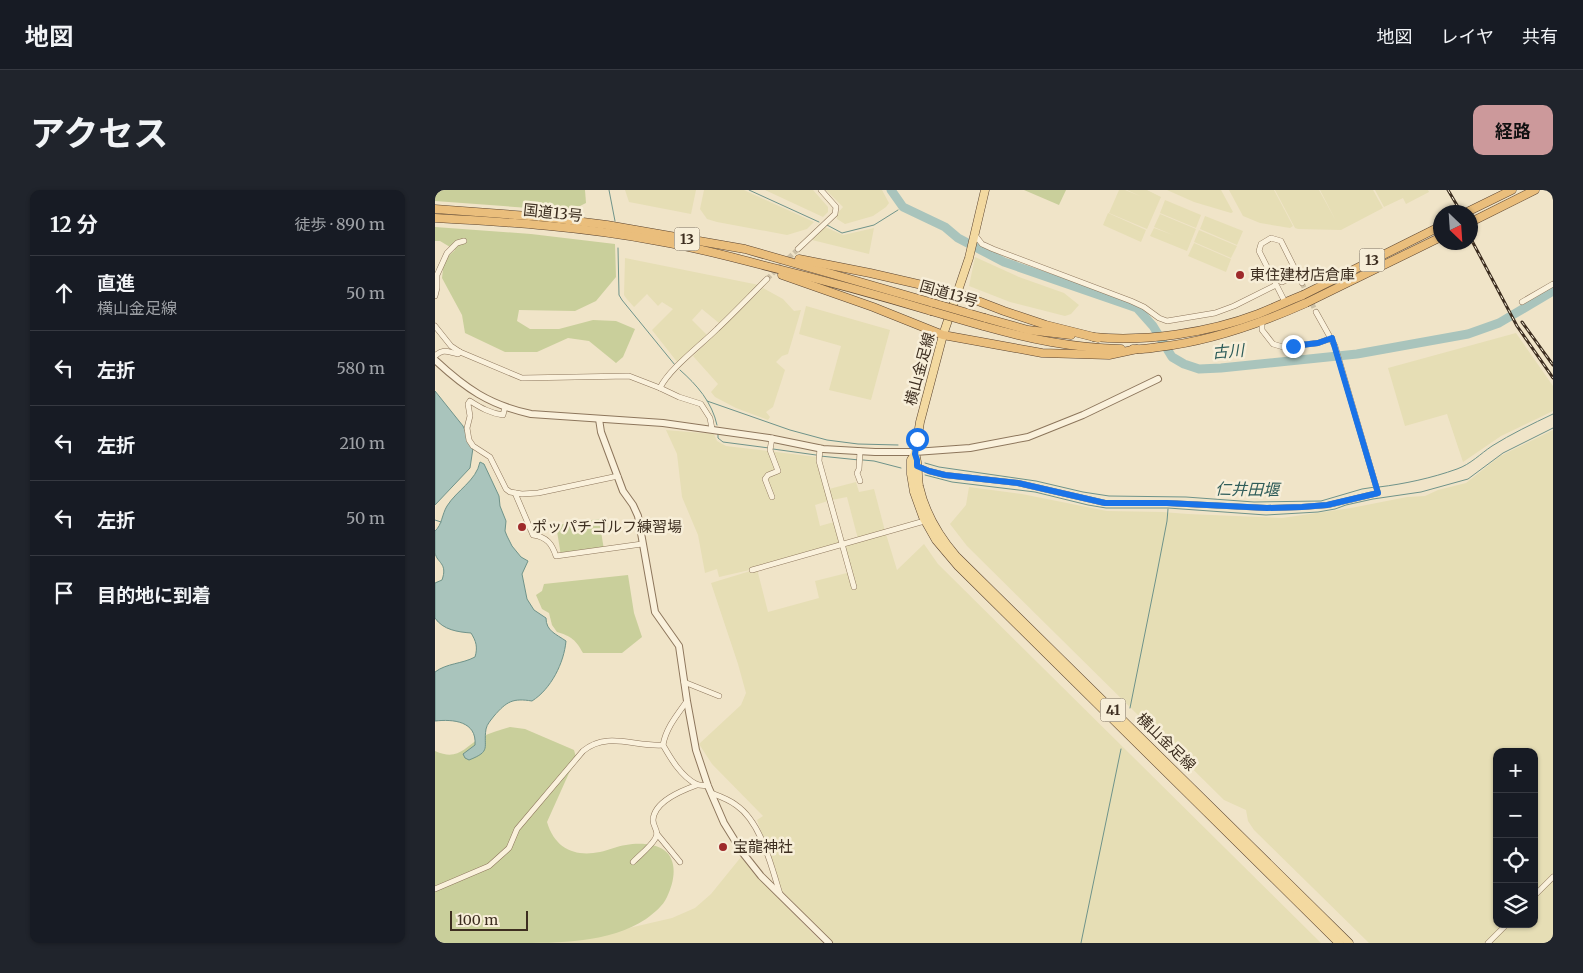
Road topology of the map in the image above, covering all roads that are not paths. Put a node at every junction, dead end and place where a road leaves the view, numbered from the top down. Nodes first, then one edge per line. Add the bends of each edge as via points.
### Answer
1 (821, 190) edge
2 (985, 190) edge
3 (1512, 190) edge
4 (1535, 190) edge
5 (1478, 207) edge
6 (435, 210) edge
7 (435, 218) edge
8 (1478, 218) edge
9 (1433, 230) edge
10 (975, 235) junction
11 (464, 241) dead end
12 (1433, 241) edge
13 (745, 249) junction
14 (797, 249) tunnel mouth
15 (730, 257) junction
16 (1297, 275) junction
17 (767, 279) tunnel mouth
18 (1282, 282) dead end
19 (1302, 283) tunnel mouth
20 (1553, 284) edge
21 (1274, 286) dead end
22 (957, 293) junction
23 (435, 296) edge
24 (1285, 302) junction
25 (1522, 302) dead end
26 (932, 307) junction
27 (1316, 312) tunnel mouth
28 (984, 322) junction
29 (1262, 322) junction
30 (435, 326) edge
31 (943, 335) junction
32 (1098, 338) junction
33 (1332, 338) junction
34 (1137, 350) junction
35 (460, 352) junction
36 (435, 356) edge
37 (435, 360) edge
38 (1158, 379) dead end
39 (660, 388) junction
40 (505, 407) junction
41 (599, 419) junction
42 (712, 428) junction
43 (771, 444) junction
44 (819, 453) junction
45 (915, 453) junction
46 (860, 457) junction
47 (917, 466) junction
48 (618, 476) junction
49 (860, 481) dead end
50 (515, 493) junction
51 (771, 496) dead end
52 (928, 520) junction
53 (642, 544) junction
54 (842, 545) junction
55 (752, 570) dead end
56 (854, 587) dead end
57 (684, 682) junction
58 (719, 696) dead end
59 (687, 701) junction
60 (663, 745) junction
61 (697, 785) junction
62 (708, 786) junction
63 (711, 793) junction
64 (657, 834) junction
65 (633, 862) dead end
66 (680, 862) dead end
67 (1553, 877) edge
68 (435, 889) edge
69 (1538, 892) edge
70 (780, 894) junction
71 (1503, 928) edge
72 (829, 943) edge
73 (1339, 943) edge
74 (1349, 943) edge
75 (1488, 943) edge

1 - 14 street via 836,207 835,214
2 - 10 main road, 41
3 - 5 highway
4 - 8 highway
6 - 13 highway, 国道13号 / 13 via 607,225
7 - 15 highway, 国道13号 / 13 via 604,232
9 - 24 highway, 国道13号 / 13, bridge
10 - 21 street via 982,244 993,249 1131,301 1167,321 1215,313
10 - 22 main road, 41
11 - 23 street via 457,242 447,253 437,275
12 - 29 highway, 国道13号 / 13, bridge
13 - 22 highway, 13 via 870,272
13 - 26 highway, 国道13号 / 13
15 - 26 highway, 国道13号 / 13
15 - 31 highway, 13
16 - 18 street
16 - 19 street
16 - 24 street via 1281,242 1271,238 1261,244 1259,251
17 - 39 street via 678,366
20 - 25 street
22 - 31 main road, 横山金足線 / 41
22 - 32 highway, 13 via 1046,325
24 - 32 highway, 国道13号 / 13 via 1256,315 1212,328 1151,338
26 - 28 highway, 国道13号 / 13, bridge
27 - 33 street
28 - 32 highway, 国道13号 / 13
28 - 34 highway, 国道13号 / 13 via 1034,340 1061,345
29 - 33 street via 1262,330 1273,344 1283,347
29 - 34 highway, 国道13号 / 13 via 1205,339
30 - 35 street
31 - 34 highway, 13 via 1042,353 1109,355
31 - 45 main road, 横山金足線 / 41
33 - 47 street via 1378,493 1327,505 1302,507 1105,503 1018,483 945,475
35 - 36 street via 443,350
35 - 39 street via 522,378 629,376
37 - 40 street via 469,389
38 - 45 street via 1083,415 1028,436 970,448
39 - 42 street via 701,404
40 - 41 street via 531,414
40 - 50 street via 503,415 497,414 470,400 467,433 473,446 490,457 507,489
41 - 42 street
41 - 48 street
42 - 43 street
43 - 44 street
43 - 51 street via 778,471 765,479
44 - 46 street
44 - 54 street
45 - 46 street
45 - 47 main road, 横山金足線 / 41
45 - 52 main road, 横山金足線 / 41 via 911,460 913,483 917,502
46 - 49 street via 857,473
47 - 52 main road, 横山金足線 / 41
48 - 50 street via 537,493
48 - 53 street via 638,516
50 - 53 street via 533,535 550,543 556,556
52 - 54 street
52 - 73 main road, 横山金足線 / 41 via 936,540 959,566
52 - 74 main road, 横山金足線 / 41 via 956,556
53 - 57 street via 655,612 679,646
54 - 55 street
54 - 56 street
57 - 58 street
57 - 59 street
59 - 60 street via 664,736
59 - 62 street via 696,750
60 - 61 street via 675,765
60 - 68 street via 615,740 589,746 517,829 509,848 489,866
61 - 62 street
61 - 64 street via 668,798 658,808 653,820
62 - 63 street
63 - 70 street via 733,839 761,876
63 - 70 street via 737,806 754,823
64 - 65 street
64 - 66 street
67 - 69 street
70 - 72 street
71 - 75 street

